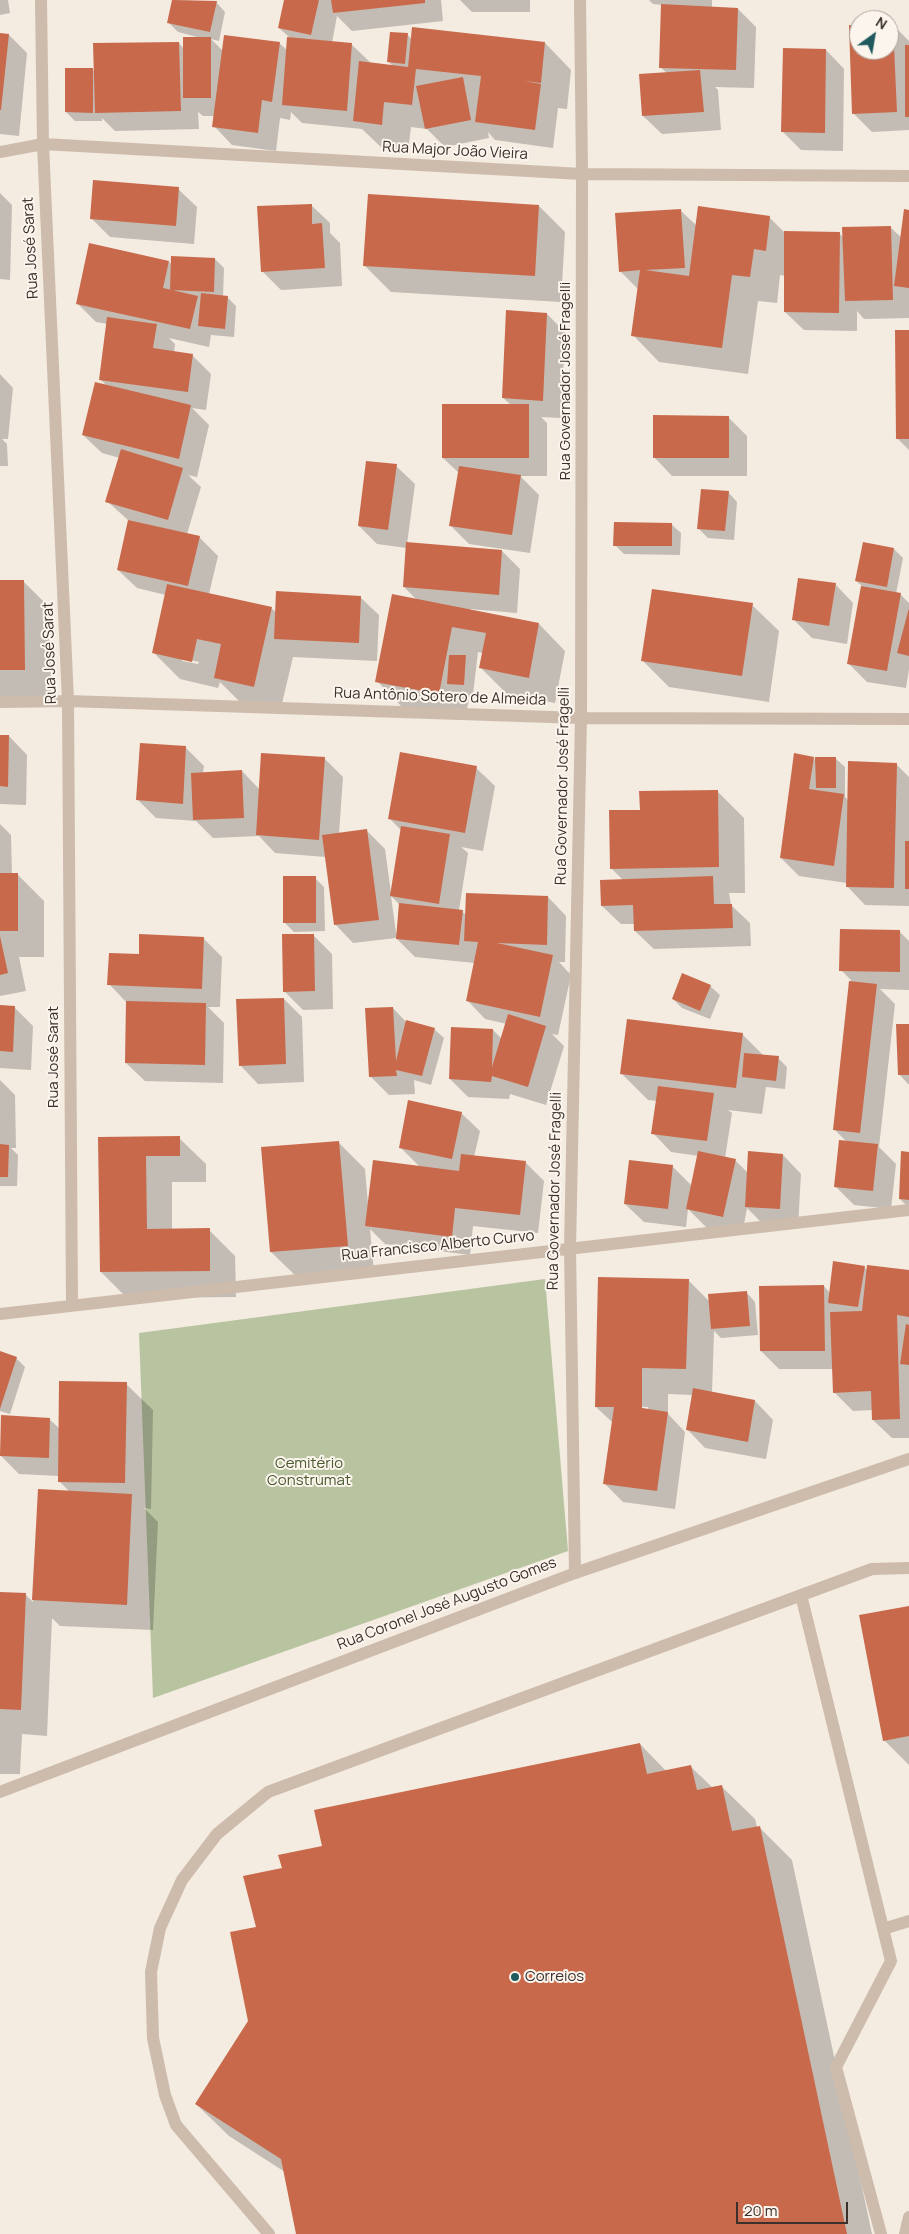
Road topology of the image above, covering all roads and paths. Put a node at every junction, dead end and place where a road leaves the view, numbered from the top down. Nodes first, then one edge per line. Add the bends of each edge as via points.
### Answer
1 (41, 0) edge
2 (580, 0) edge
3 (43, 144) junction
4 (0, 152) edge
5 (582, 174) junction
6 (909, 176) edge
7 (68, 701) junction
8 (0, 702) edge
9 (581, 718) junction
10 (909, 719) edge
11 (909, 1210) edge
12 (570, 1248) junction
13 (72, 1304) junction
14 (0, 1314) edge
15 (909, 1459) edge
16 (909, 1568) edge
17 (575, 1573) junction
18 (801, 1595) junction
19 (0, 1792) edge
20 (909, 1921) edge
21 (883, 1929) junction
22 (909, 2216) edge
23 (269, 2234) edge
24 (881, 2234) edge
25 (905, 2234) edge

1 - 3 street, Rua José Sarat
2 - 5 street, Rua Governador José Fragelli
3 - 4 street, Rua Major João Vieira
3 - 5 street, Rua Major João Vieira
3 - 7 street, Rua José Sarat
5 - 6 street, Rua Major João Vieira
5 - 9 street, Rua Governador José Fragelli
7 - 8 street, Rua Antônio Sotero de Almeida
7 - 9 street, Rua Antônio Sotero de Almeida
7 - 13 street, Rua José Sarat
9 - 10 street, Rua Antônio Sotero de Almeida
9 - 12 street, Rua Governador José Fragelli
11 - 12 street, Rua Francisco Alberto Curvo
12 - 13 street, Rua Francisco Alberto Curvo
12 - 17 street, Rua Governador José Fragelli
13 - 14 street, Rua Francisco Alberto Curvo
15 - 17 street, Rua Coronel José Augusto Gomes
16 - 18 street via 872,1569
17 - 19 street, Rua Coronel José Augusto Gomes
18 - 21 street
18 - 23 street via 268,1792 217,1834 182,1880 160,1928 151,1972 153,2038 165,2095 176,2125
20 - 21 street
21 - 24 street via 891,1961 836,2067
22 - 25 street

